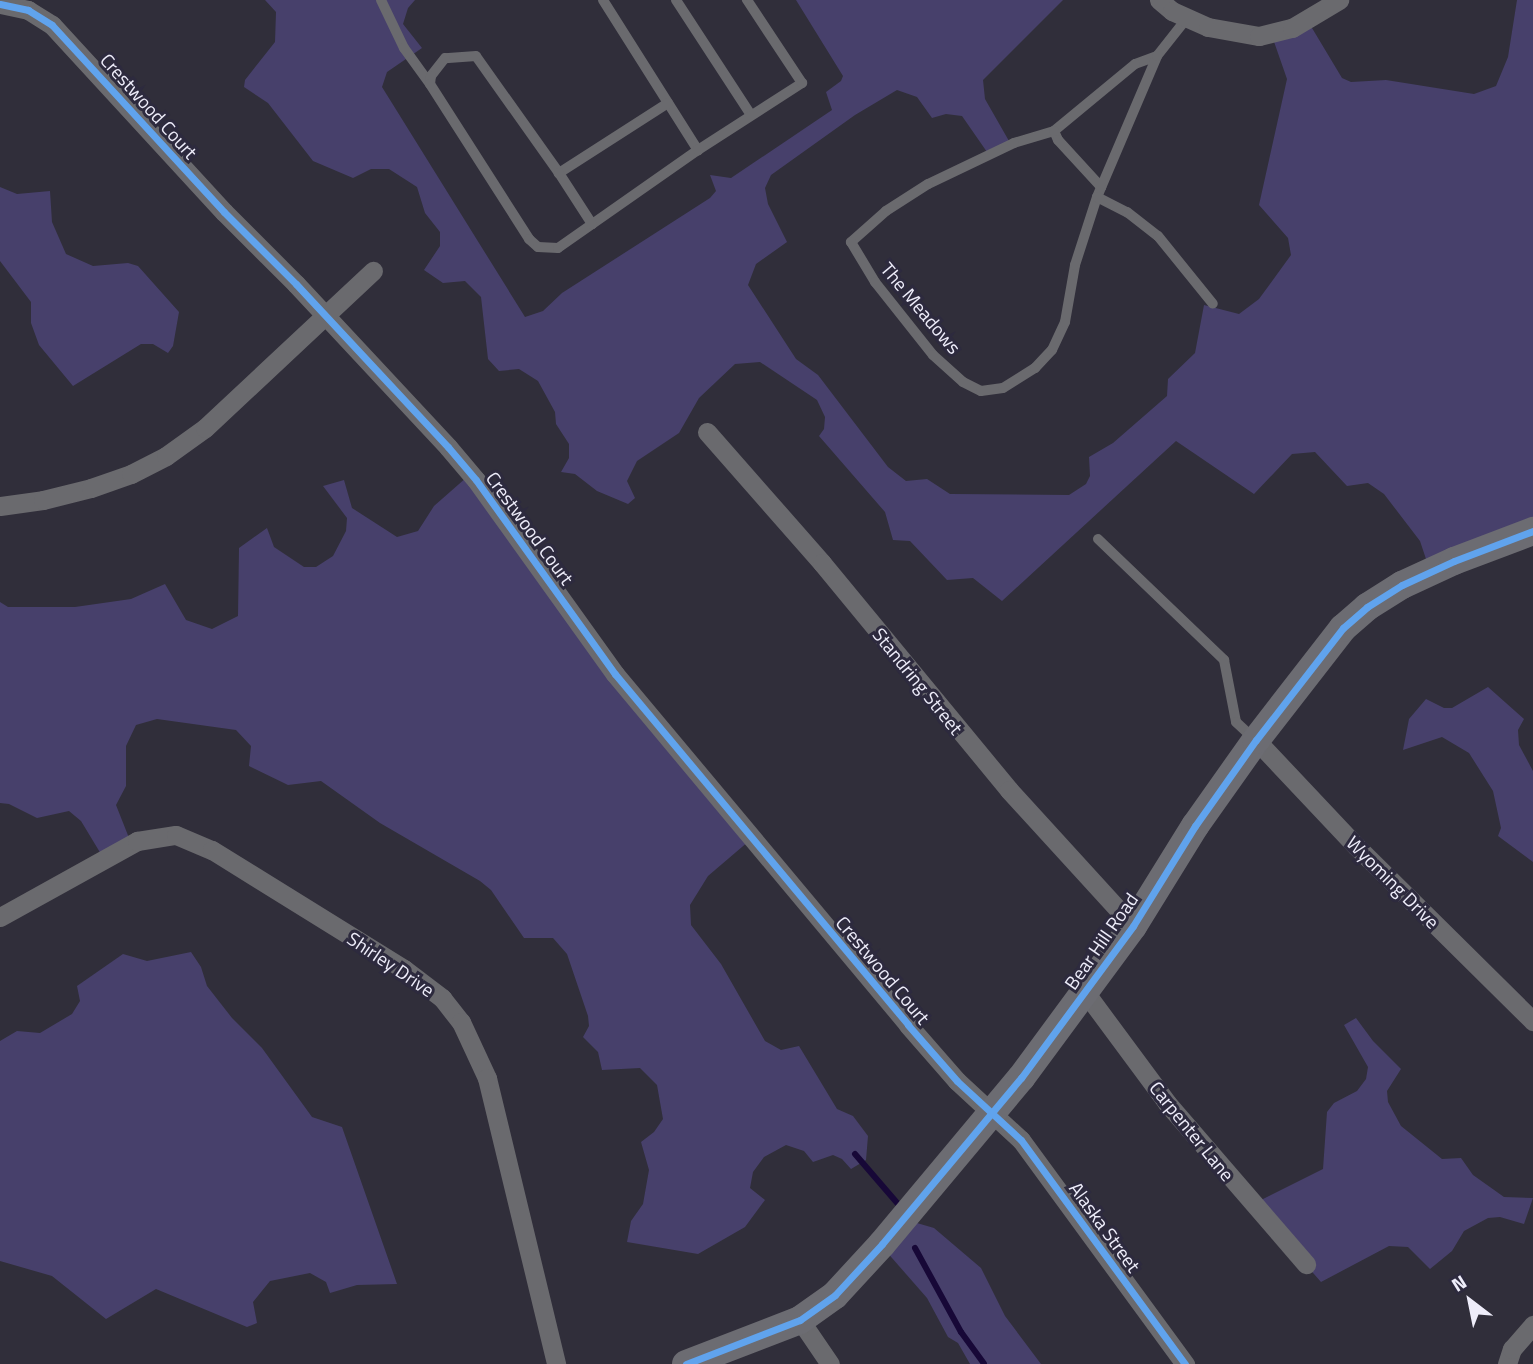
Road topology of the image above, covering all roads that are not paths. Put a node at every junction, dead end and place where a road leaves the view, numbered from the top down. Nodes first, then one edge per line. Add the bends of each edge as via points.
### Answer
1 (381, 0) edge
2 (603, 0) edge
3 (676, 0) edge
4 (747, 0) edge
5 (1159, 0) edge
6 (1339, 0) edge
7 (0, 4) edge
8 (1319, 6) edge
9 (1187, 18) junction
10 (1157, 56) junction
11 (430, 84) junction
12 (668, 103) junction
13 (751, 116) junction
14 (1054, 131) junction
15 (698, 149) junction
16 (559, 173) junction
17 (1101, 187) junction
18 (1097, 197) junction
19 (592, 224) junction
20 (373, 271) dead end
21 (1213, 304) dead end
22 (326, 315) junction
23 (707, 432) dead end
24 (0, 506) edge
25 (1533, 531) edge
26 (1098, 539) dead end
27 (1256, 740) junction
28 (0, 917) edge
29 (1133, 926) junction
30 (1085, 992) junction
31 (1533, 1021) edge
32 (993, 1115) junction
33 (1306, 1264) dead end
34 (800, 1320) junction
35 (1533, 1325) edge
36 (556, 1364) edge
37 (686, 1364) edge
38 (830, 1364) edge
39 (1185, 1364) edge
40 (1507, 1364) edge

1 - 11 lane via 404,48
2 - 12 lane
3 - 13 lane
4 - 13 lane via 802,83
5 - 9 street
6 - 8 street
7 - 22 street, Crestwood Court via 28,10 52,25
8 - 9 street via 1292,28 1259,36 1227,33
9 - 10 lane, The Meadows
10 - 14 lane, The Meadows via 1135,64
10 - 17 lane, The Meadows
11 - 16 lane via 446,58 477,56
11 - 19 lane via 538,247 558,248
12 - 15 lane
12 - 16 lane
13 - 15 lane
14 - 17 lane
14 - 18 lane, The Meadows via 1014,143 928,184 860,232 850,242 853,251 933,355 963,382 981,391 1003,387 1035,368 1052,350 1065,322 1075,265
15 - 19 lane
16 - 19 lane
17 - 18 lane, The Meadows
18 - 21 lane via 1127,212 1158,236
20 - 22 street
22 - 24 street via 205,428 166,456 91,488
22 - 32 street, Crestwood Court via 476,480 615,674 908,1025
23 - 29 street, Standring Street via 1009,790
25 - 27 street, Bear Hill Road via 1454,561 1367,607 1326,648
26 - 27 lane via 1224,660 1236,722
27 - 29 street, Bear Hill Road
27 - 31 street, Wyoming Drive
28 - 36 street, Shirley Drive via 137,841 176,835 212,850 404,969 442,998 461,1022 488,1078
29 - 30 street, Bear Hill Road
30 - 32 street, Bear Hill Road
30 - 33 street, Carpenter Lane via 1167,1103
32 - 34 street, Bear Hill Road via 835,1295
32 - 39 street, Alaska Street via 1021,1140
34 - 37 street, Bear Hill Road
34 - 38 street
35 - 40 street via 1512,1349

